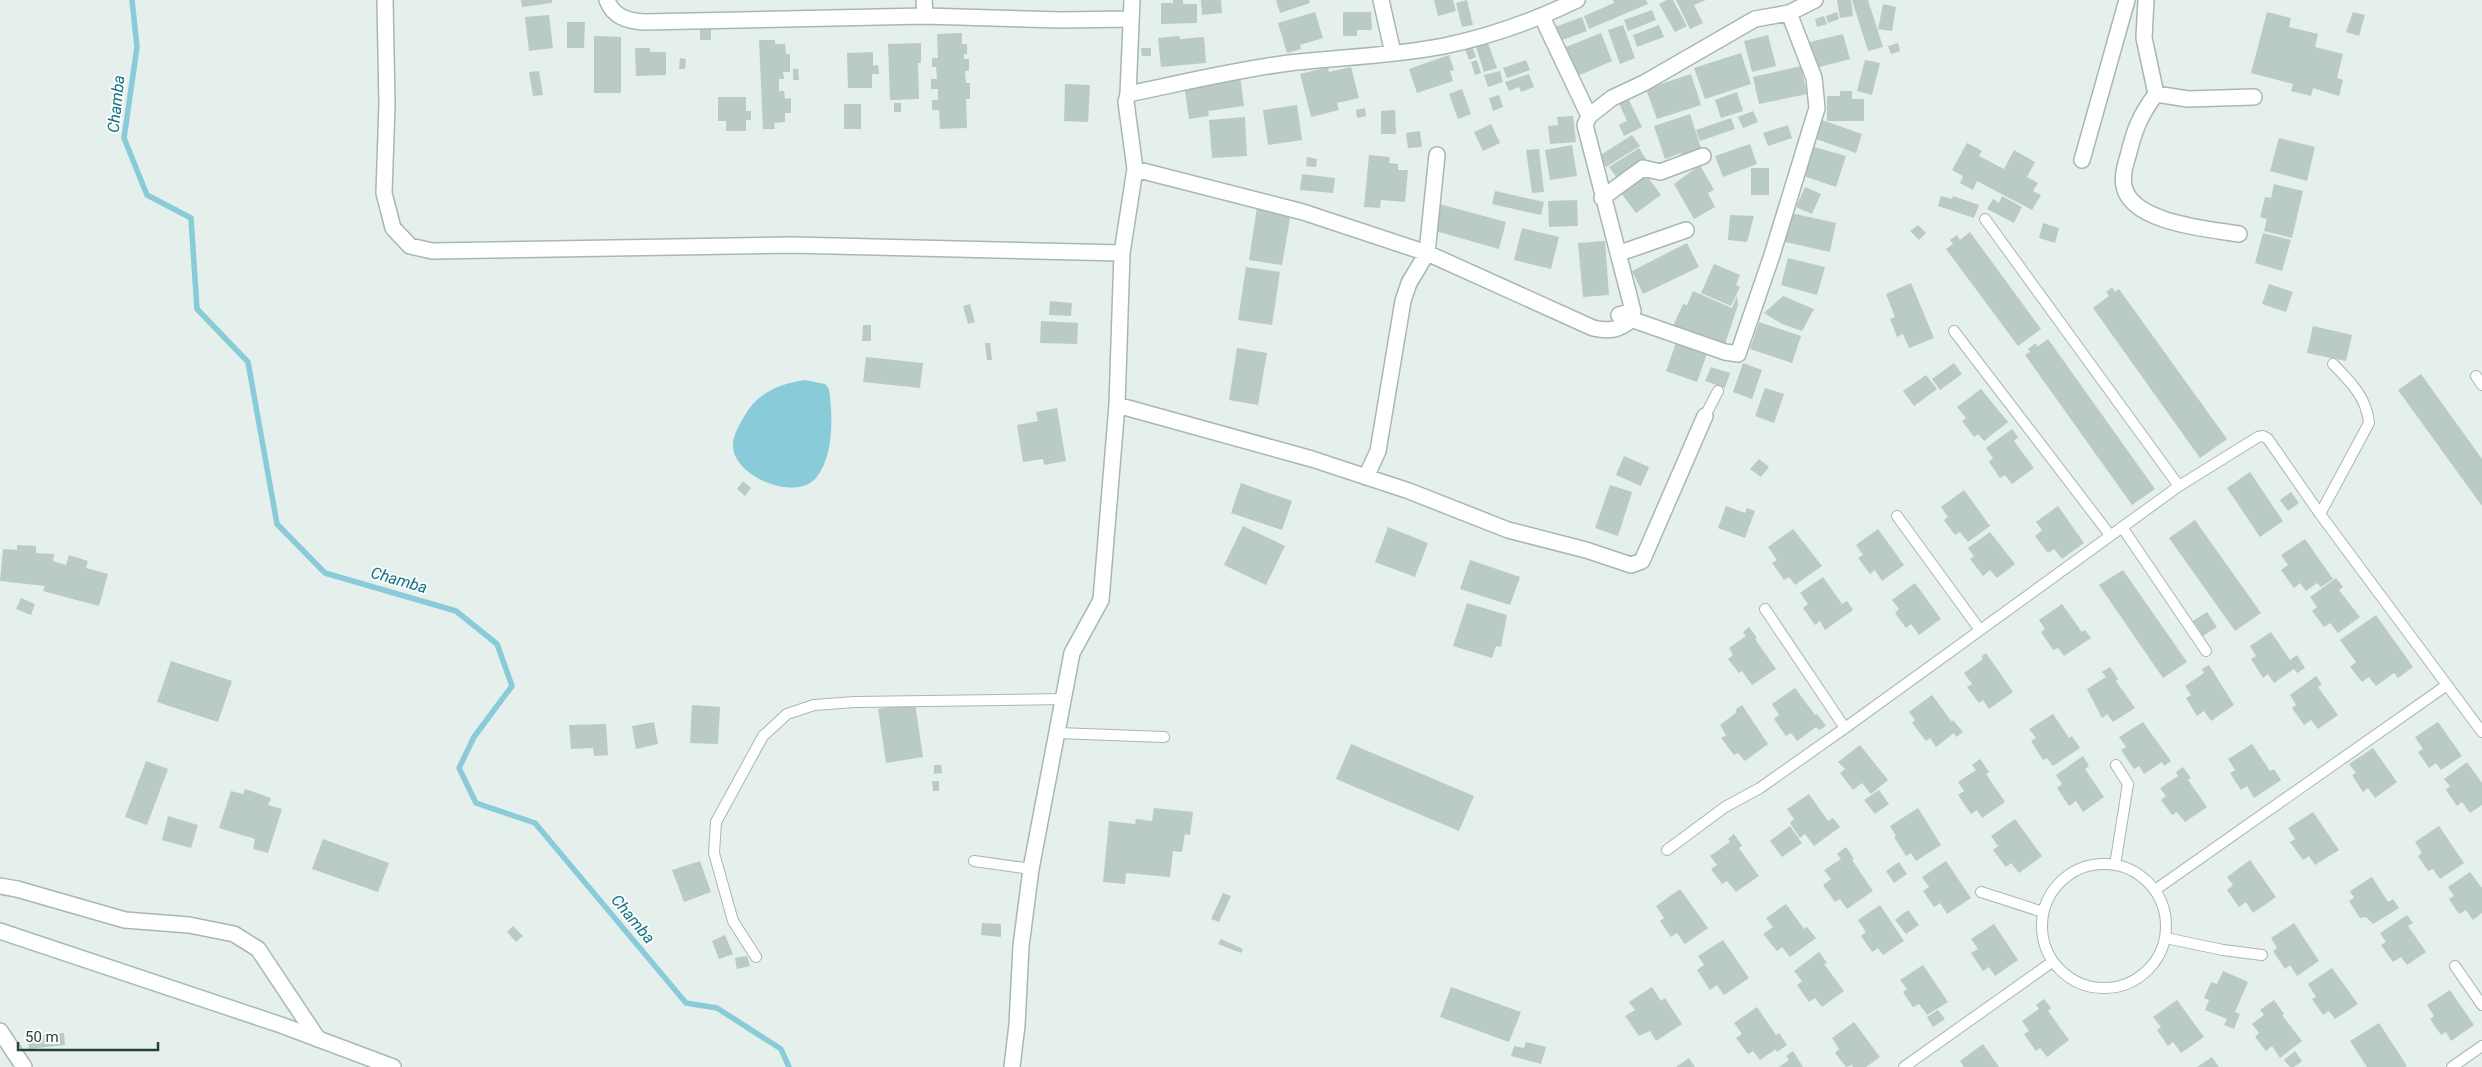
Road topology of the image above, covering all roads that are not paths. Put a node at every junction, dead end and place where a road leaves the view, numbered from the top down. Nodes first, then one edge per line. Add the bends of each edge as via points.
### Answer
1 (385, 0) edge
2 (607, 0) edge
3 (924, 0) edge
4 (1132, 0) edge
5 (1381, 0) edge
6 (1577, 0) edge
7 (1815, 0) edge
8 (2127, 0) edge
9 (2146, 0) edge
10 (1789, 13) junction
11 (924, 16) junction
12 (1542, 17) junction
13 (1131, 19) junction
14 (1393, 53) junction
15 (1128, 94) junction
16 (2156, 94) junction
17 (2254, 97) dead end
18 (1589, 116) junction
19 (1437, 155) dead end
20 (1703, 156) dead end
21 (2082, 160) dead end
22 (1134, 169) junction
23 (1602, 198) junction
24 (1985, 219) dead end
25 (1686, 230) dead end
26 (2239, 234) dead end
27 (1122, 253) junction
28 (1427, 253) junction
29 (1620, 253) junction
30 (1619, 315) junction
31 (1954, 331) dead end
32 (2333, 364) dead end
33 (1718, 391) dead end
34 (1117, 405) junction
35 (1706, 416) joint
36 (1366, 477) junction
37 (2179, 486) junction
38 (2320, 514) junction
39 (1897, 516) dead end
40 (2122, 527) junction
41 (2110, 536) junction
42 (1765, 609) dead end
43 (1980, 630) junction
44 (2206, 651) dead end
45 (2447, 685) junction
46 (1065, 698) junction
47 (1845, 728) junction
48 (2482, 732) edge
49 (1058, 733) junction
50 (1164, 737) dead end
51 (2116, 764) dead end
52 (1667, 850) dead end
53 (974, 861) dead end
54 (2115, 865) junction
55 (1030, 869) junction
56 (0, 886) edge
57 (2155, 890) junction
58 (1981, 892) dead end
59 (2042, 912) junction
60 (0, 931) edge
61 (2166, 938) junction
62 (2262, 955) dead end
63 (756, 957) dead end
64 (2052, 962) junction
65 (2455, 966) dead end
66 (2482, 1005) edge
67 (0, 1031) edge
68 (318, 1039) junction
69 (2482, 1046) edge
70 (24, 1067) edge
71 (393, 1067) edge
72 (1012, 1067) edge
73 (1904, 1067) edge
74 (2452, 1067) edge

1 - 27 street via 387,104 384,193 393,228 410,246 432,251 792,245
2 - 11 street via 618,15 631,22
3 - 11 street
4 - 13 street
5 - 14 street
6 - 12 street
7 - 10 street
8 - 21 street
9 - 16 street via 2144,38
10 - 18 street via 1755,19 1612,98
10 - 30 street via 1814,78 1817,108 1764,282 1738,354
11 - 13 street
12 - 14 street via 1468,40
12 - 18 street
13 - 15 street
14 - 15 street via 1288,64
15 - 22 street via 1126,102
16 - 17 street via 2188,99
16 - 26 street via 2136,126 2125,167 2124,187 2131,200 2151,214 2178,225
18 - 23 street via 1585,125
19 - 28 street
20 - 23 street via 1660,172 1643,168
22 - 27 street
22 - 28 street via 1303,212
23 - 29 street
24 - 37 lane
25 - 29 street
27 - 34 street
28 - 30 street via 1593,328 1617,330 1628,324
28 - 36 street via 1403,300 1378,451
29 - 30 street via 1633,311
31 - 41 lane
32 - 38 lane via 2353,385 2368,409 2369,423
33 - 35 lane
34 - 36 street
34 - 46 street via 1101,600 1072,653
35 - 36 street via 1642,561 1631,564 1508,530
37 - 38 lane via 2263,436
37 - 40 lane
38 - 45 lane
39 - 43 lane
40 - 41 lane
40 - 44 lane
41 - 43 lane
42 - 47 lane
43 - 47 lane
45 - 48 lane
45 - 57 lane
46 - 49 street
46 - 63 lane via 855,702 814,705 788,714 763,736 716,822 714,853 733,920
47 - 52 lane
49 - 50 lane
49 - 55 street
51 - 54 lane via 2128,784
53 - 55 lane
54 - 57 lane via 2144,878
54 - 59 lane via 2096,864 2062,880 2050,894
55 - 72 street
56 - 68 street via 125,920 190,925 234,934 258,948
57 - 61 lane via 2163,905
58 - 59 lane
59 - 64 lane via 2044,946
60 - 68 street
61 - 62 lane
61 - 64 lane via 2160,955 2149,970 2117,988 2098,989 2080,985
64 - 73 lane
65 - 66 lane
67 - 70 street
68 - 71 street
69 - 74 lane

